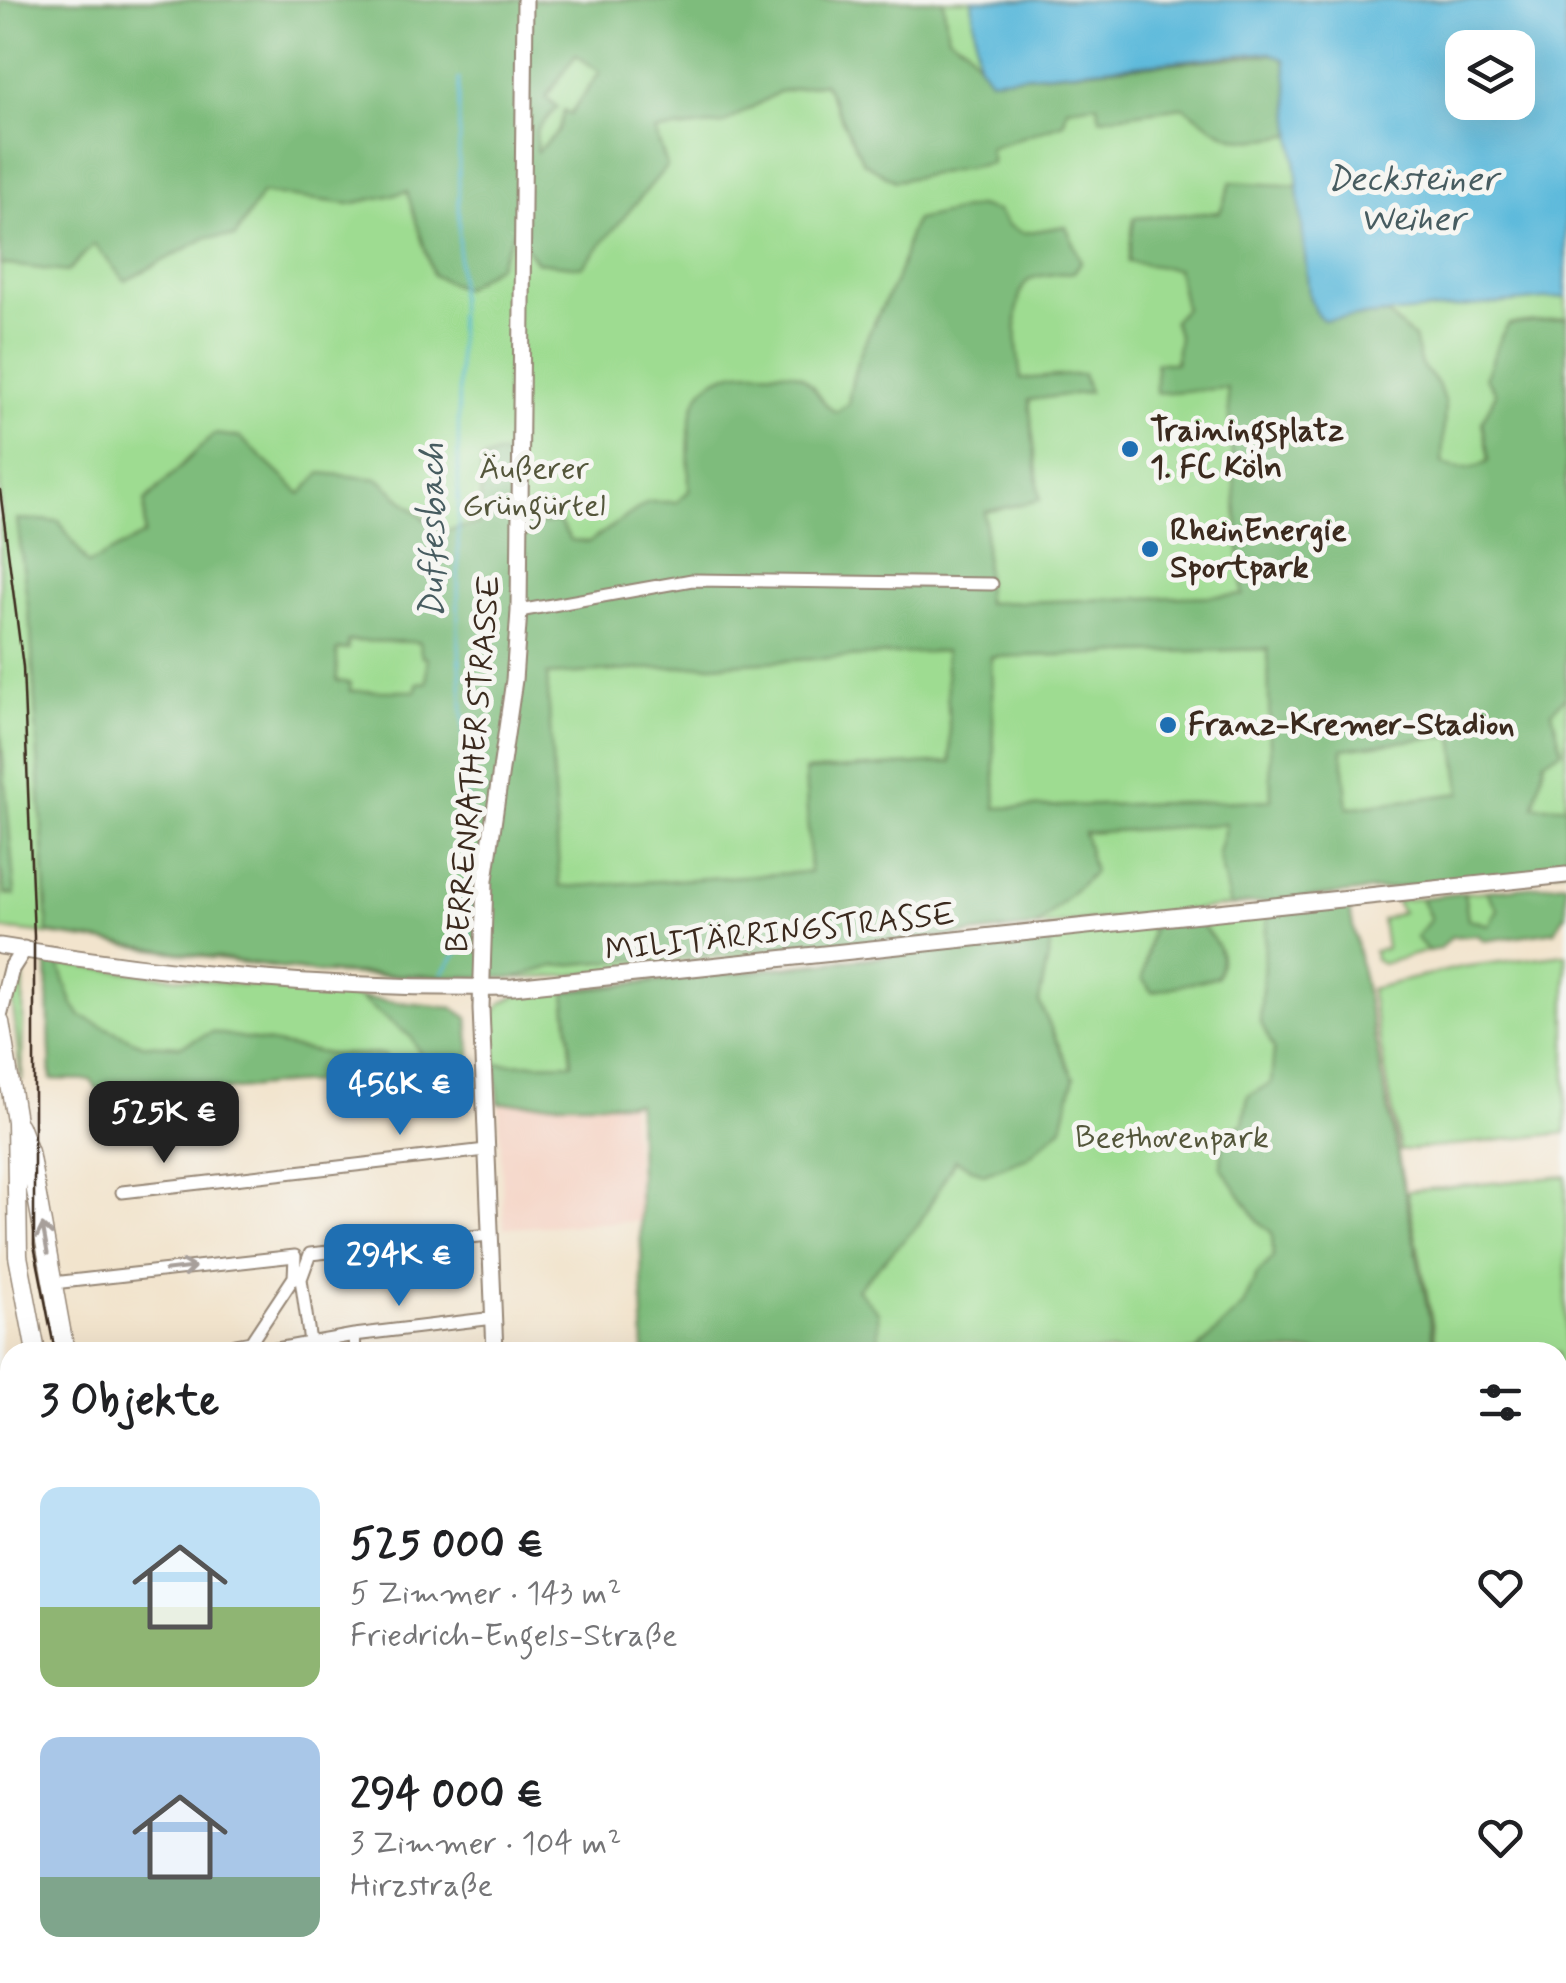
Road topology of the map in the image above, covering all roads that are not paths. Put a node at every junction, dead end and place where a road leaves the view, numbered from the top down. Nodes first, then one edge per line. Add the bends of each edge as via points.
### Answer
1 (525, 0) edge
2 (992, 584) dead end
3 (519, 612) junction
4 (1566, 875) edge
5 (0, 946) edge
6 (24, 949) junction
7 (482, 988) junction
8 (0, 1013) edge
9 (0, 1022) edge
10 (16, 1121) junction
11 (486, 1150) junction
12 (122, 1192) dead end
13 (490, 1236) junction
14 (53, 1283) junction
15 (25, 1305) junction
16 (60, 1316) junction
17 (494, 1318) junction
18 (354, 1335) junction
19 (34, 1342) edge
20 (64, 1342) edge
21 (249, 1342) edge
22 (310, 1342) joint
23 (355, 1342) edge
24 (495, 1342) edge

1 - 3 main road, BERRENRATHER STRASSE
2 - 3 street via 692,580
3 - 7 main road, BERRENRATHER STRASSE via 485,880
4 - 7 main road, MILITÄRRINGSTRASSE via 613,980
5 - 6 main road, MILITÄRRINGSTRASSE
6 - 7 main road, MILITÄRRINGSTRASSE via 274,982
6 - 8 main road via 11,969
7 - 11 main road, BERRENRATHER STRASSE
9 - 10 main road
14 -> 10 main road via 29,1152
10 - 15 main road
11 - 12 street
11 - 13 main road, BERRENRATHER STRASSE
13 - 17 main road, BERRENRATHER STRASSE
13 - 22 street via 310,1254 302,1279
14 - 16 main road
14 -> 21 street via 295,1256 294,1276
15 - 16 main road via 42,1292
15 - 19 main road
16 - 20 main road
17 - 18 street
17 - 24 main road, BERRENRATHER STRASSE
18 - 22 street
18 - 23 street

